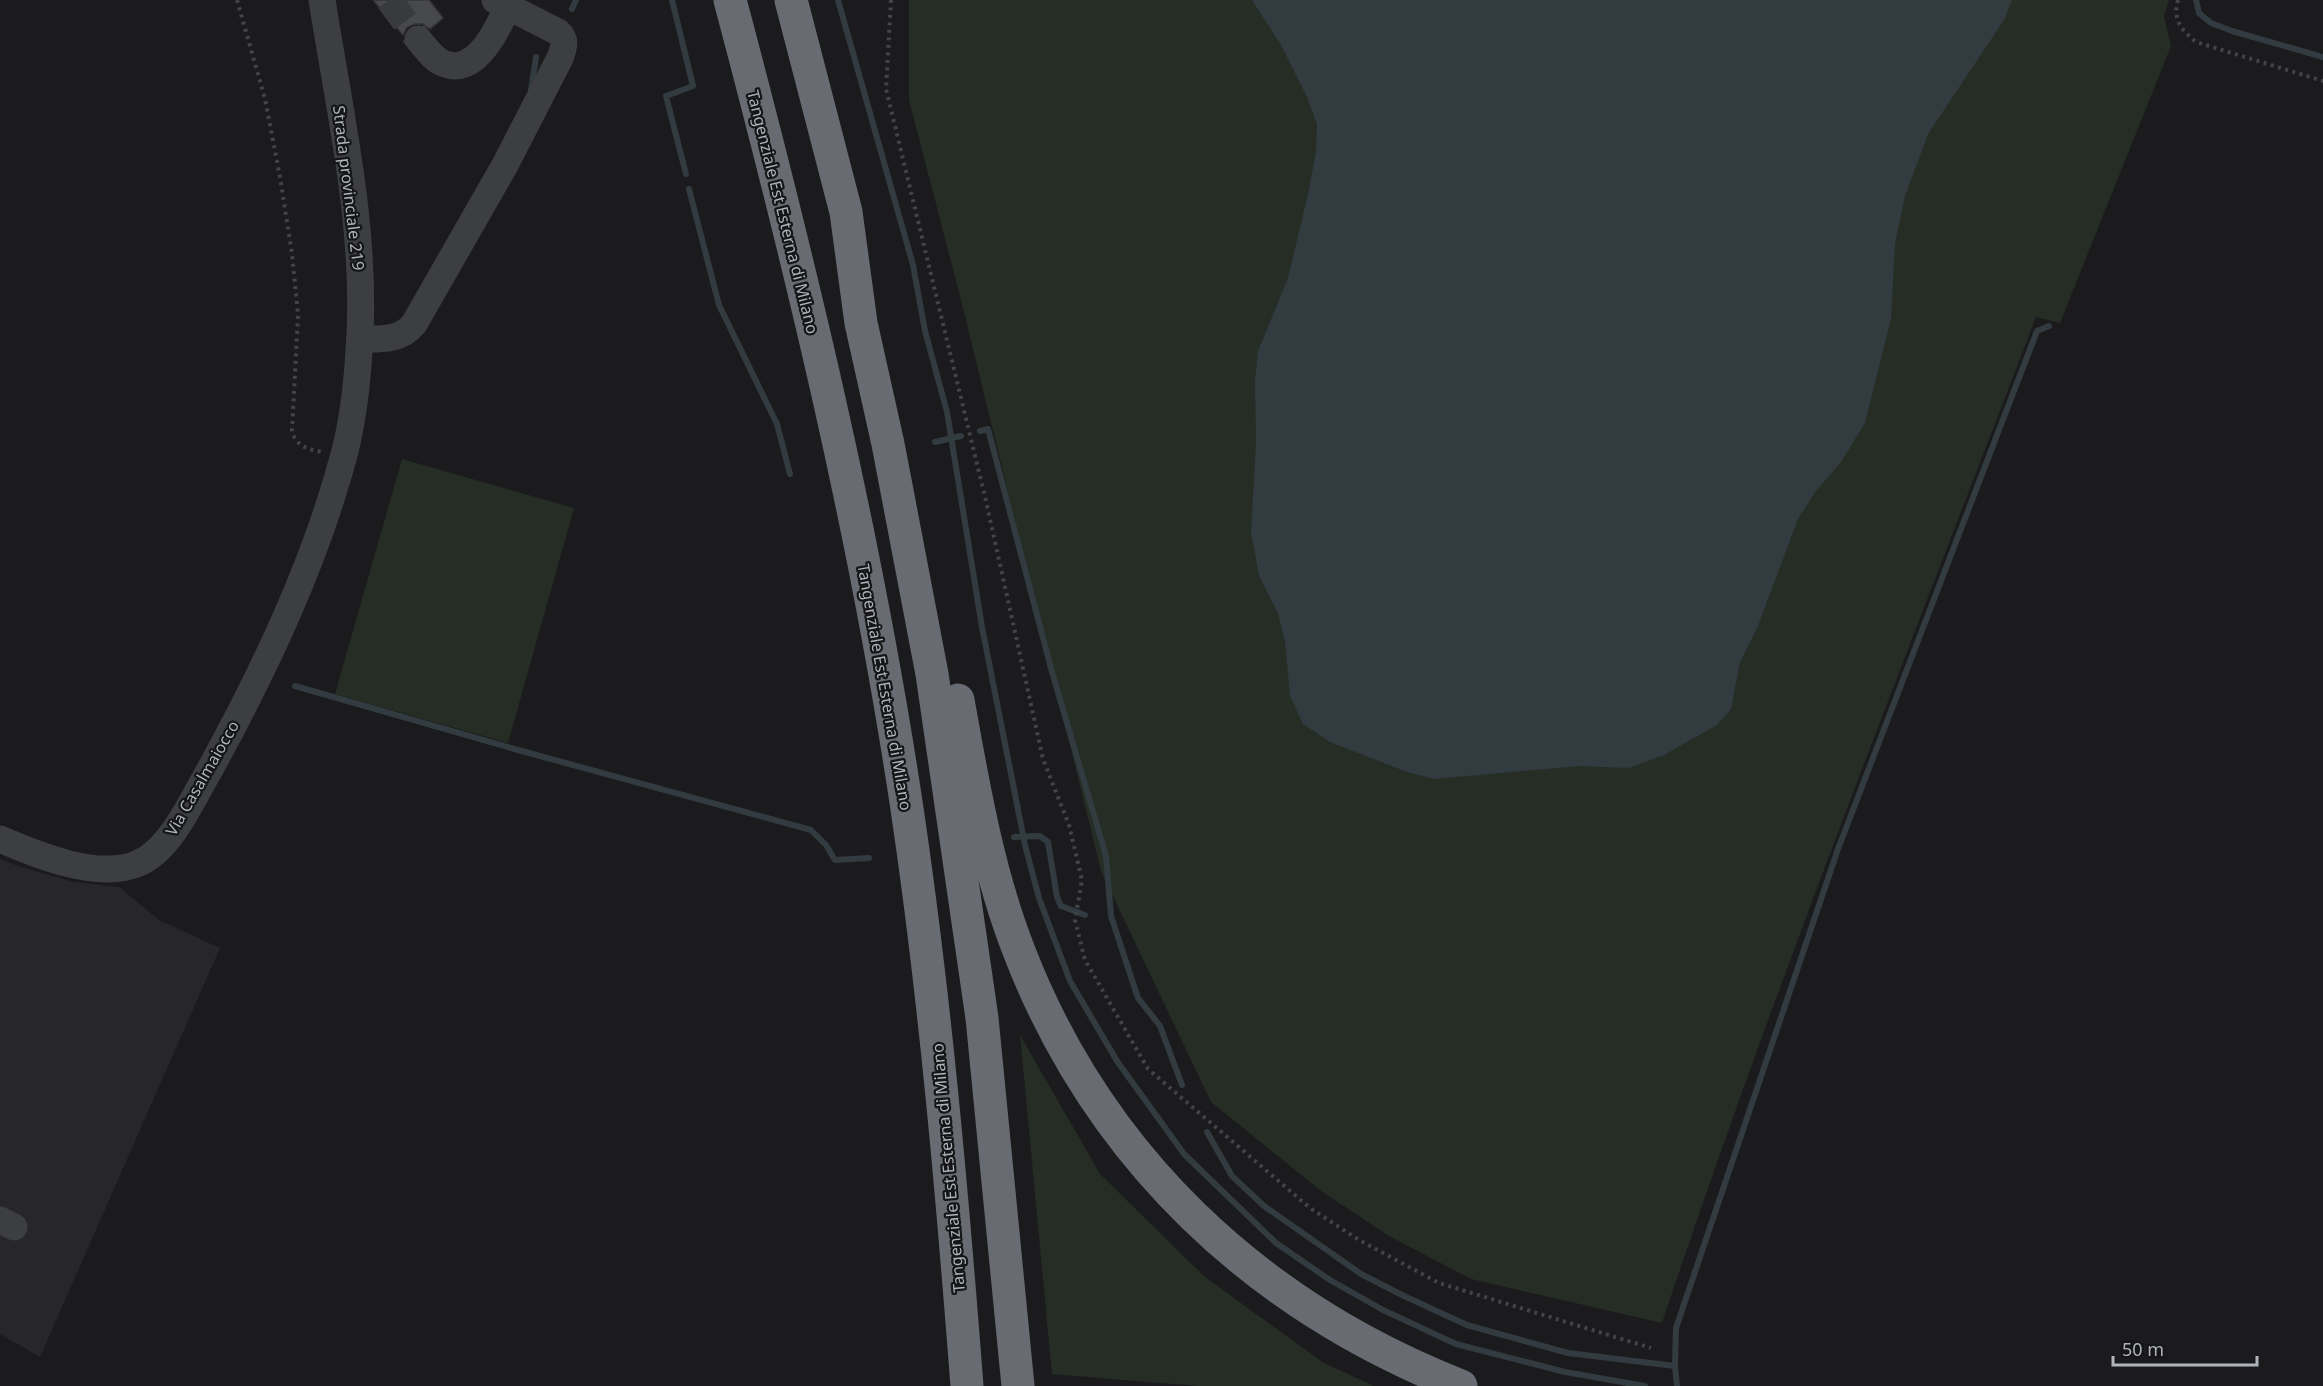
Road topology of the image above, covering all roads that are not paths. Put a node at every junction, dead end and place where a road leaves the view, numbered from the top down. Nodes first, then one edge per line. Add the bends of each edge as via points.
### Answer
1 (322, 0) edge
2 (730, 0) edge
3 (791, 0) edge
4 (504, 2) edge
5 (417, 39) tunnel mouth
6 (360, 339) junction
7 (888, 444) junction
8 (300, 585) joint
9 (0, 839) edge
10 (951, 1184) junction
11 (949, 1386) edge
12 (967, 1386) edge
13 (1018, 1386) edge
14 (1461, 1386) edge

1 - 6 street, Strada provinciale 219 via 357,233
2 - 10 highway, Tangenziale Est Esterna di Milano via 816,346 873,611 907,814 933,1006
3 - 7 highway via 846,212 861,323
4 - 5 street via 497,31 486,47 466,63 447,65
4 - 6 street via 564,37 560,58 505,165 414,324 408,332 388,339
6 - 8 street, Strada provinciale 219 via 345,449
7 - 13 highway via 932,674 981,1006
7 - 14 highway via 910,477 924,515 963,728 998,888 1040,1003 1073,1063 1146,1167 1190,1215 1233,1253 1283,1293 1344,1331
8 - 9 street, Via Casalmaiocco via 232,729 175,828 152,856 131,866 80,866
10 - 11 highway
10 - 12 highway, Tangenziale Est Esterna di Milano

